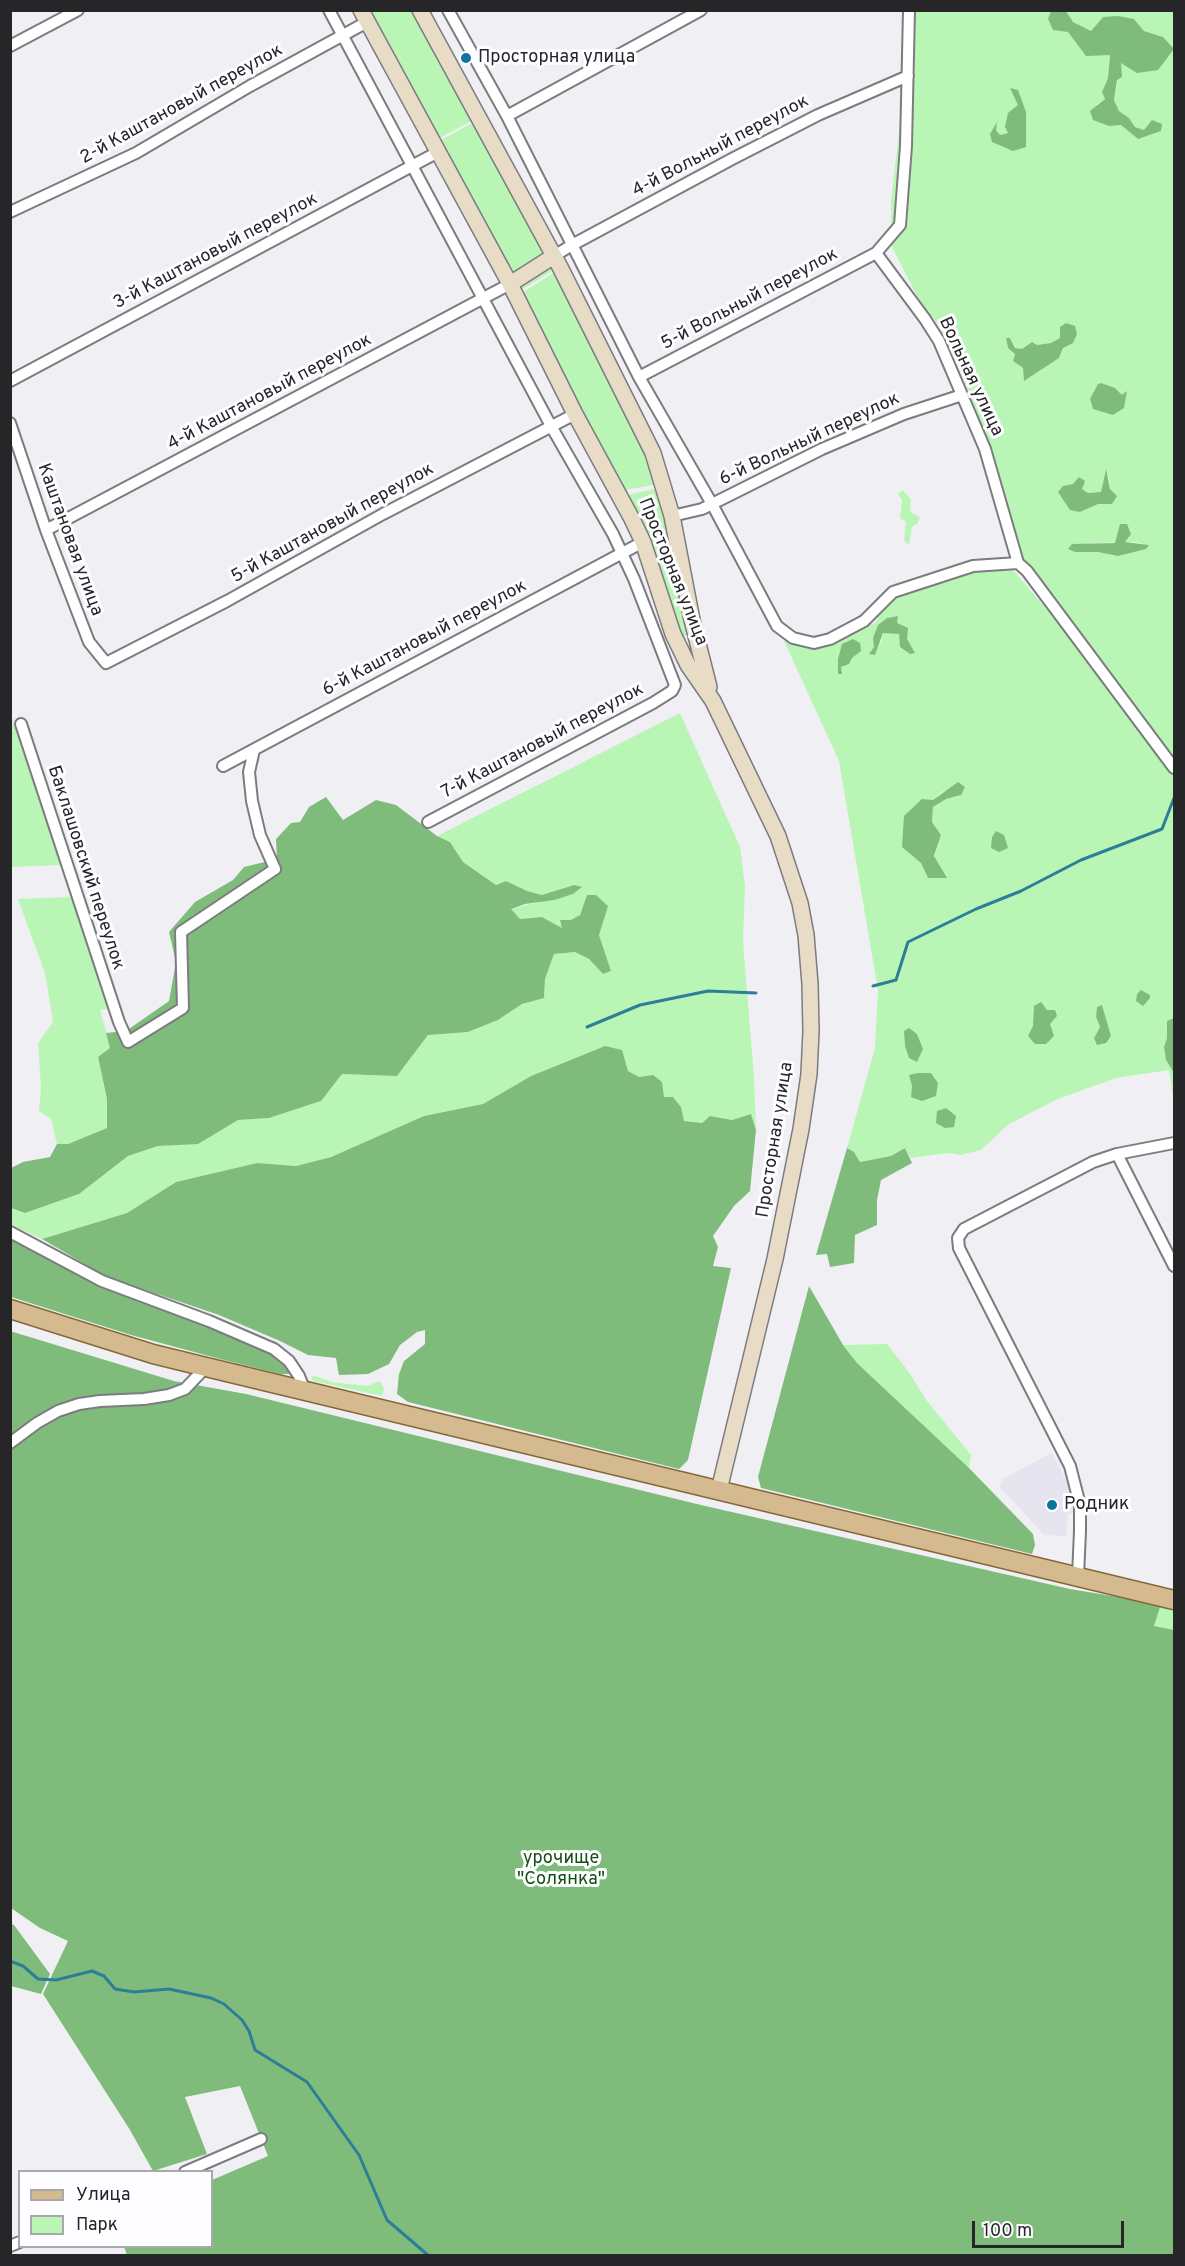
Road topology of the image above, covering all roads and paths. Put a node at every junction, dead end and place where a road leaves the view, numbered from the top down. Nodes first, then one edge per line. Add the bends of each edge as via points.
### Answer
1 (78, 10) edge
2 (329, 10) edge
3 (420, 10) edge
4 (448, 10) edge
5 (701, 10) edge
6 (909, 10) edge
7 (364, 16) edge
8 (342, 35) junction
9 (10, 46) edge
10 (908, 76) junction
11 (507, 116) junction
12 (438, 152) junction
13 (412, 166) junction
14 (10, 212) edge
15 (572, 245) junction
16 (876, 253) junction
17 (554, 256) junction
18 (510, 284) junction
19 (483, 299) junction
20 (639, 377) junction
21 (10, 381) edge
22 (962, 395) junction
23 (575, 414) junction
24 (10, 423) edge
25 (551, 426) junction
26 (712, 504) junction
27 (672, 516) junction
28 (46, 530) junction
29 (643, 542) junction
30 (622, 553) junction
31 (1018, 563) junction
32 (696, 639) junction
33 (679, 647) junction
34 (106, 663) joint
35 (713, 701) junction
36 (21, 724) dead end
37 (254, 750) junction
38 (224, 766) dead end
39 (1174, 768) edge
40 (428, 822) dead end
41 (1174, 1143) edge
42 (1117, 1154) junction
43 (10, 1232) edge
44 (1174, 1266) edge
45 (10, 1310) edge
46 (206, 1367) junction
47 (305, 1391) junction
48 (10, 1443) edge
49 (719, 1490) junction
50 (1073, 1575) junction
51 (1174, 1600) edge
52 (261, 2139) dead end
53 (190, 2170) edge

1 - 9 street
2 - 8 street
3 - 17 main road, Просторная улица
4 - 11 street
5 - 11 street
6 - 10 street
7 - 8 street, 2-й Каштановый переулок
7 - 12 main road, Просторная улица
8 - 13 street
8 - 14 street, 2-й Каштановый переулок via 136,153
10 - 15 street, 4-й Вольный переулок via 818,115
10 - 16 street via 900,225
11 - 15 street
12 - 13 street, 3-й Каштановый переулок
12 - 18 main road, Просторная улица
13 - 19 street
13 - 21 street, 3-й Каштановый переулок
15 - 17 street, 4-й Вольный переулок
15 - 20 street
16 - 20 street, 5-й Вольный переулок
16 - 22 street, Вольная улица via 939,341
17 - 18 main road
17 - 27 main road, Просторная улица via 654,453
18 - 19 street, 4-й Каштановый переулок
18 - 23 main road, Просторная улица
19 - 25 street
19 - 28 street, 4-й Каштановый переулок
20 - 26 street
22 - 26 street, 6-й Вольный переулок via 904,414 822,449
22 - 31 street, Вольная улица via 985,449
23 - 25 street, 5-й Каштановый переулок
23 - 29 main road, Просторная улица
24 - 28 street, Каштановая улица
25 - 30 street
25 - 34 street, 5-й Каштановый переулок
26 - 27 street, 6-й Вольный переулок
26 - 31 street via 777,626 793,638 814,643 864,621 893,592 973,566
27 - 32 main road, Просторная улица
28 - 34 street, Каштановая улица via 89,642
29 - 30 street, 6-й Каштановый переулок
29 - 33 main road, Просторная улица
30 - 37 street, 6-й Каштановый переулок
30 - 40 street, 7-й Каштановый переулок via 675,685 672,691
31 - 39 street
32 - 33 main road via 691,650
32 - 35 main road, Просторная улица
33 - 35 main road, Просторная улица
35 - 49 main road, Просторная улица via 790,869 806,935 811,1031 794,1175
36 - 37 street, Баклашовский переулок via 128,1042 183,1008 182,932 275,869 260,835 252,801 249,772
37 - 38 street, 6-й Каштановый переулок
41 - 42 street
42 - 44 street
42 - 50 street via 1070,1173 964,1229 958,1238 959,1248 1070,1466 1080,1505
43 - 47 street via 102,1281 274,1349 289,1361
45 - 46 main road
46 - 47 main road
46 - 48 street via 185,1389 144,1399 79,1404 58,1411
47 - 49 main road
49 - 50 main road
50 - 51 main road
52 - 53 street

